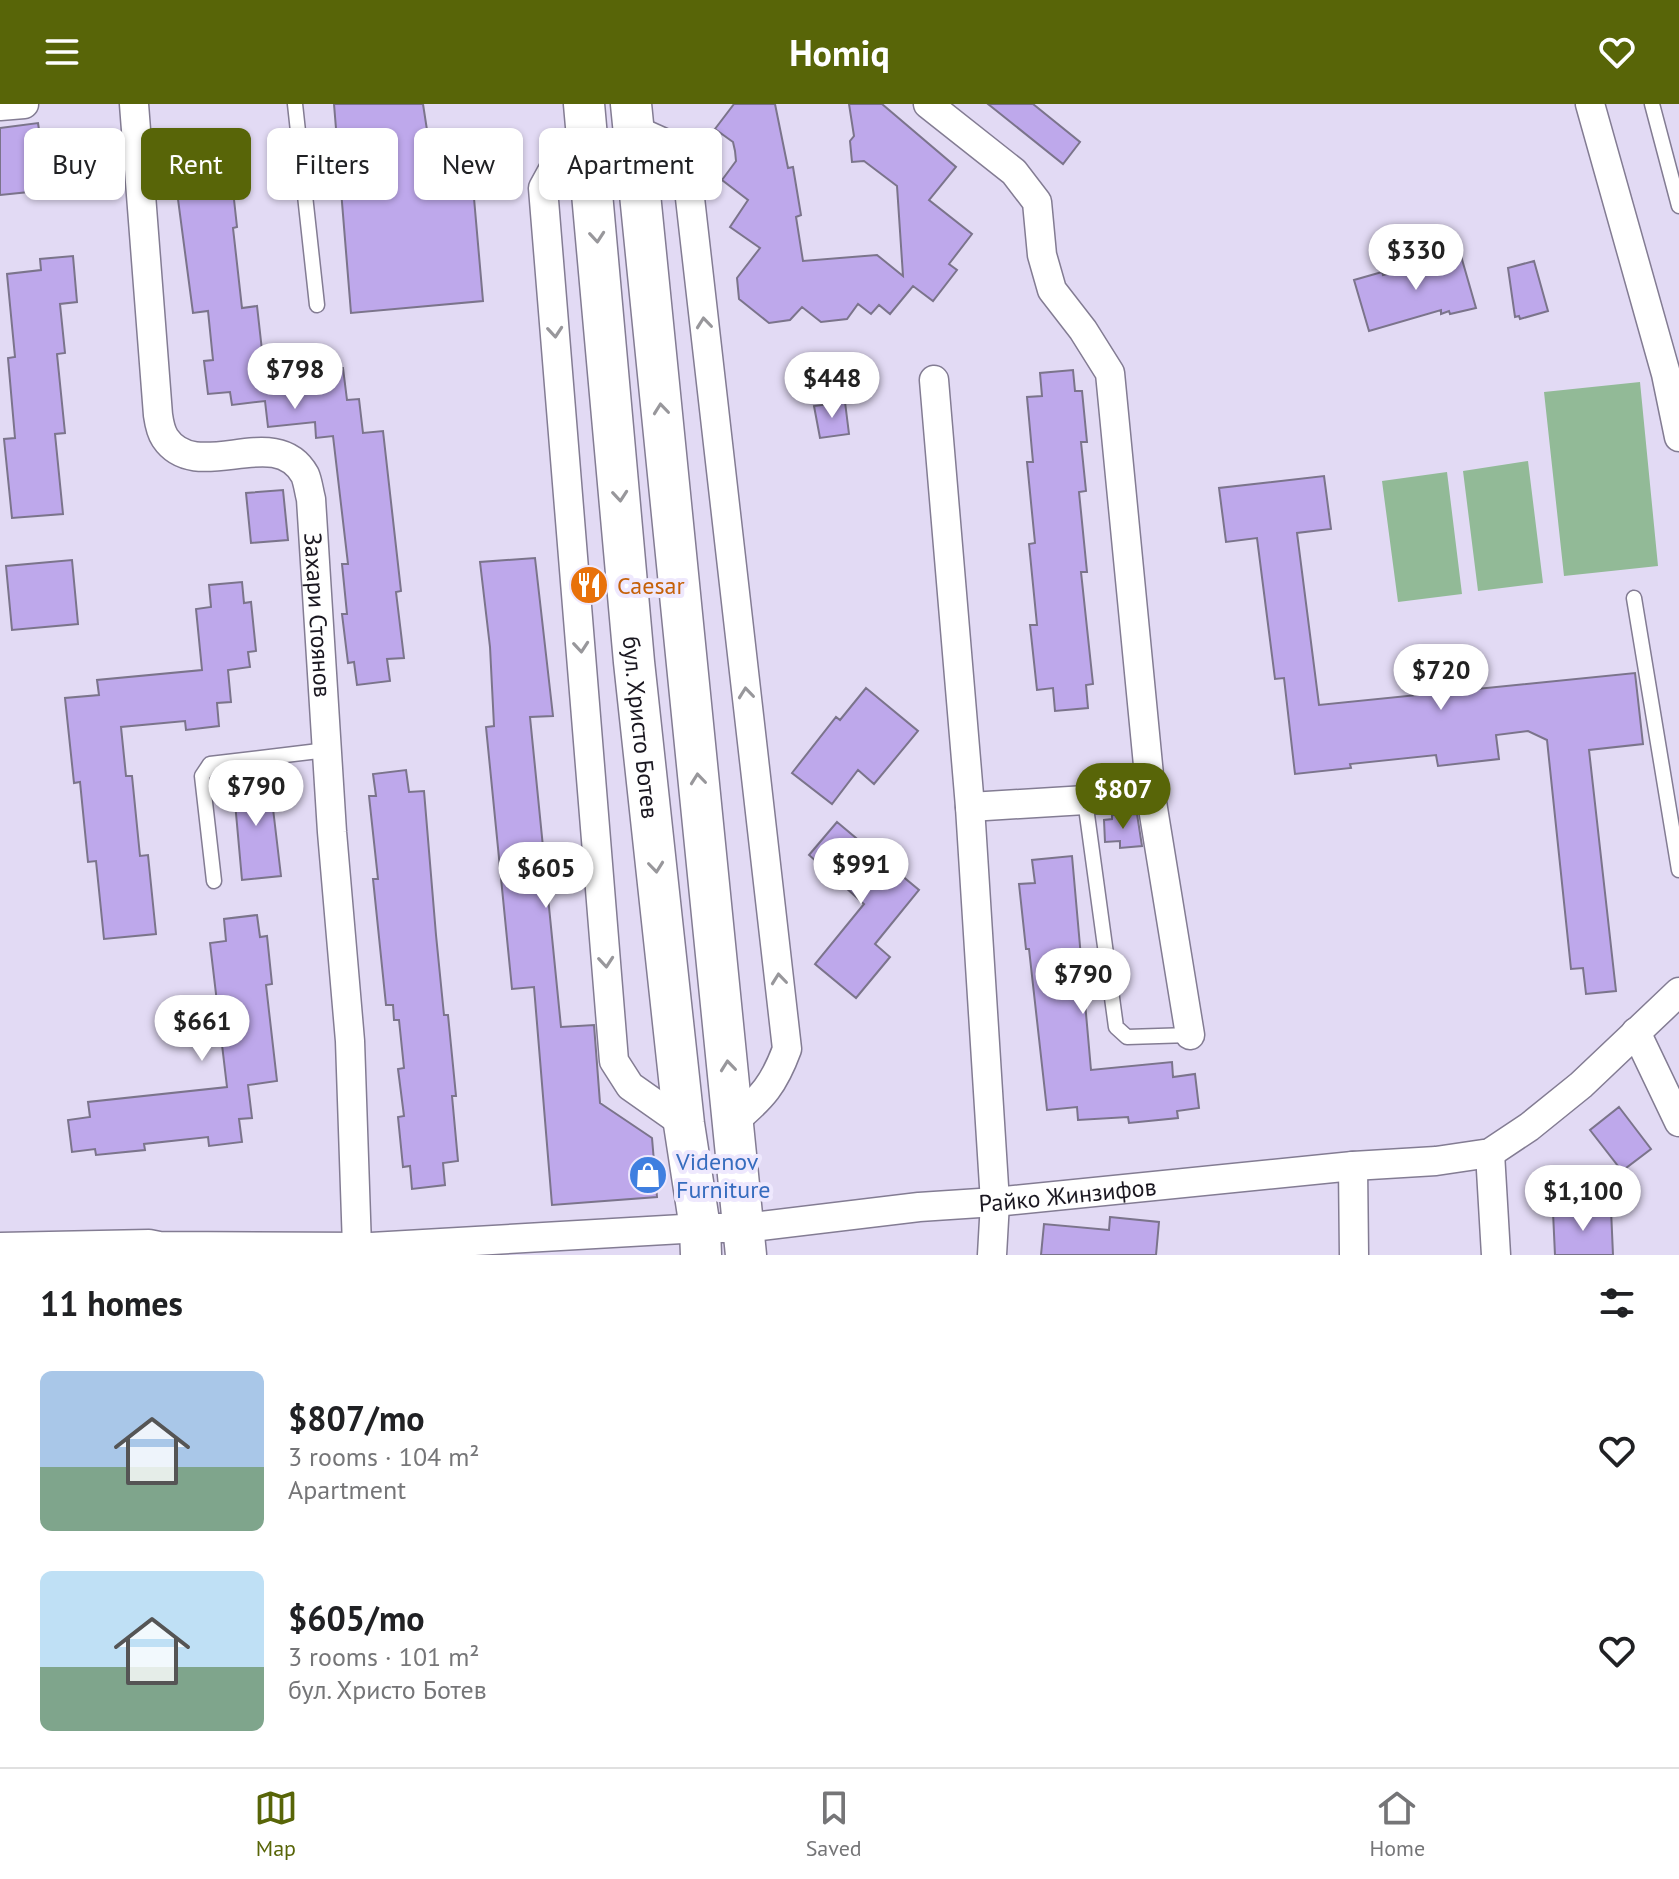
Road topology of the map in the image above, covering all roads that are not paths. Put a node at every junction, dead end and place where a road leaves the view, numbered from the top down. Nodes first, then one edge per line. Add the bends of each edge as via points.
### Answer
1 (24, 104) edge
2 (134, 104) edge
3 (295, 104) edge
4 (928, 104) edge
5 (1590, 104) edge
6 (1652, 104) edge
7 (0, 106) edge
8 (632, 116) edge
9 (586, 118) edge
10 (1679, 206) edge
11 (317, 305) dead end
12 (934, 380) dead end
13 (1679, 437) edge
14 (1634, 598) dead end
15 (327, 750) junction
16 (1151, 796) junction
17 (1085, 800) junction
18 (970, 807) junction
19 (1679, 870) edge
20 (214, 881) dead end
21 (1679, 992) edge
22 (1636, 1032) junction
23 (1190, 1035) joint
24 (734, 1121) junction
25 (1679, 1122) edge
26 (684, 1124) junction
27 (1490, 1153) junction
28 (1353, 1166) junction
29 (995, 1202) junction
30 (700, 1241) edge
31 (746, 1242) edge
32 (0, 1247) edge
33 (148, 1250) edge
34 (366, 1250) edge
35 (992, 1255) edge
36 (1354, 1255) edge
37 (1496, 1255) edge

1 - 7 street
2 - 15 street, Захари Стоянов via 163,436 176,451 194,456 277,453 292,460 305,476 311,499
3 - 11 lane
4 - 16 street via 1014,172 1037,202 1052,290 1110,373
5 - 13 street
6 - 10 lane
24 -> 8 main road, бул. Христо Ботев
24 -> 8 street via 776,1079 787,1049 686,163
9 -> 26 main road, бул. Христо Ботев via 634,662
9 -> 26 street via 543,188 614,1061 630,1086
12 - 18 street
14 - 19 lane
15 - 20 lane via 210,764 202,776
15 - 34 street, Захари Стоянов
16 - 17 street
16 - 23 street
17 - 18 street
17 - 23 lane via 1116,1027 1127,1037
18 - 29 street
21 - 22 street
22 - 25 street
22 - 27 street via 1581,1085
24 - 31 main road, бул. Христо Ботев
26 - 30 main road, бул. Христо Ботев
27 - 28 street, Райко Жинзифов
27 - 37 street
28 - 29 street, Райко Жинзифов
28 - 36 street
29 - 31 street, Райко Жинзифов via 919,1207
29 - 35 street
30 - 31 street, Райко Жинзифов
30 - 34 street, Райко Жинзифов
32 - 33 street, Райко Жинзифов
33 - 34 street, Райко Жинзифов

